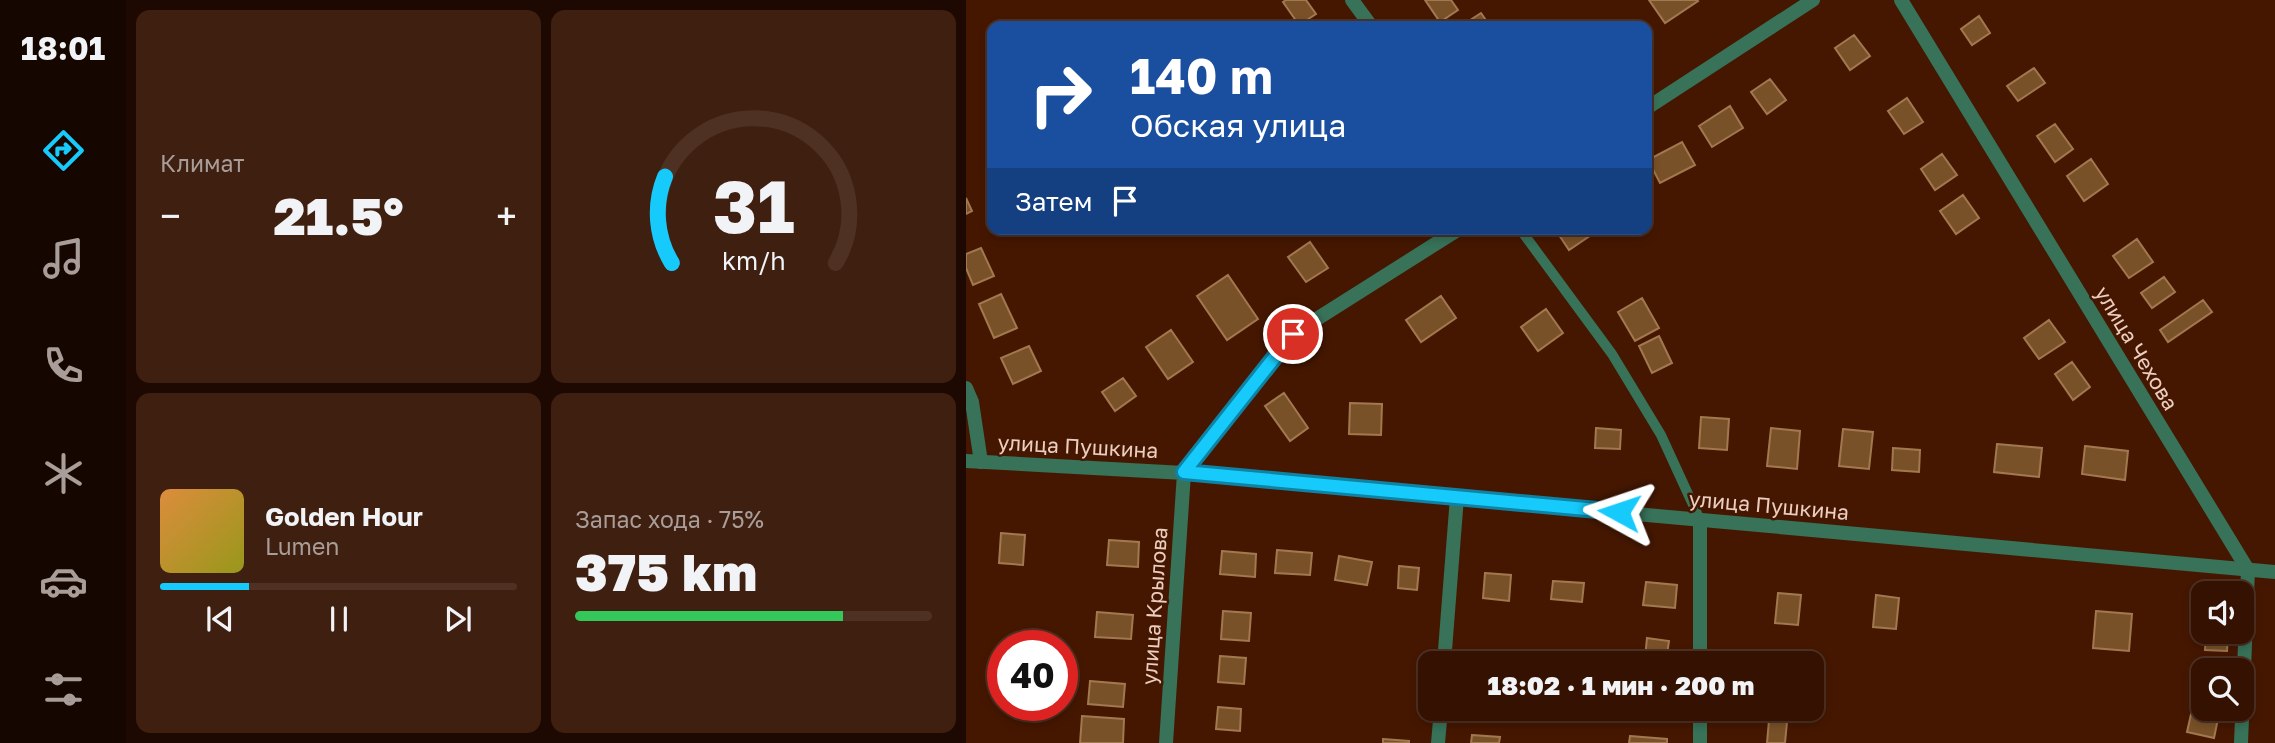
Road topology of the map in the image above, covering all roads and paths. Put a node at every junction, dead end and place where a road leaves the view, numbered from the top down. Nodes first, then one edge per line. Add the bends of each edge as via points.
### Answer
1 (1352, 0) edge
2 (1813, 0) edge
3 (1901, 0) edge
4 (1367, 21) edge
5 (1652, 105) edge
6 (1450, 235) edge
7 (1524, 235) edge
8 (966, 388) edge
9 (973, 461) edge
10 (1184, 472) junction
11 (1457, 497) junction
12 (1700, 520) junction
13 (2248, 570) junction
14 (2275, 572) edge
15 (1445, 651) edge
16 (1700, 651) edge
17 (1440, 721) edge
18 (1700, 721) edge
19 (1166, 743) edge
20 (1438, 743) edge
21 (1700, 743) edge
22 (2241, 743) edge

1 - 4 street
2 - 5 street
3 - 13 street, улица Чехова
6 - 10 street via 1293,334
7 - 12 lane via 1612,354 1661,435
8 - 9 street via 972,402
9 - 10 street, улица Пушкина
10 - 11 street, улица Пушкина
10 - 19 street, улица Крылова
11 - 12 street, улица Пушкина
11 - 15 street
12 - 13 street, улица Пушкина
12 - 16 street
13 - 14 street, улица Пушкина
13 - 22 street
17 - 20 street
18 - 21 street

